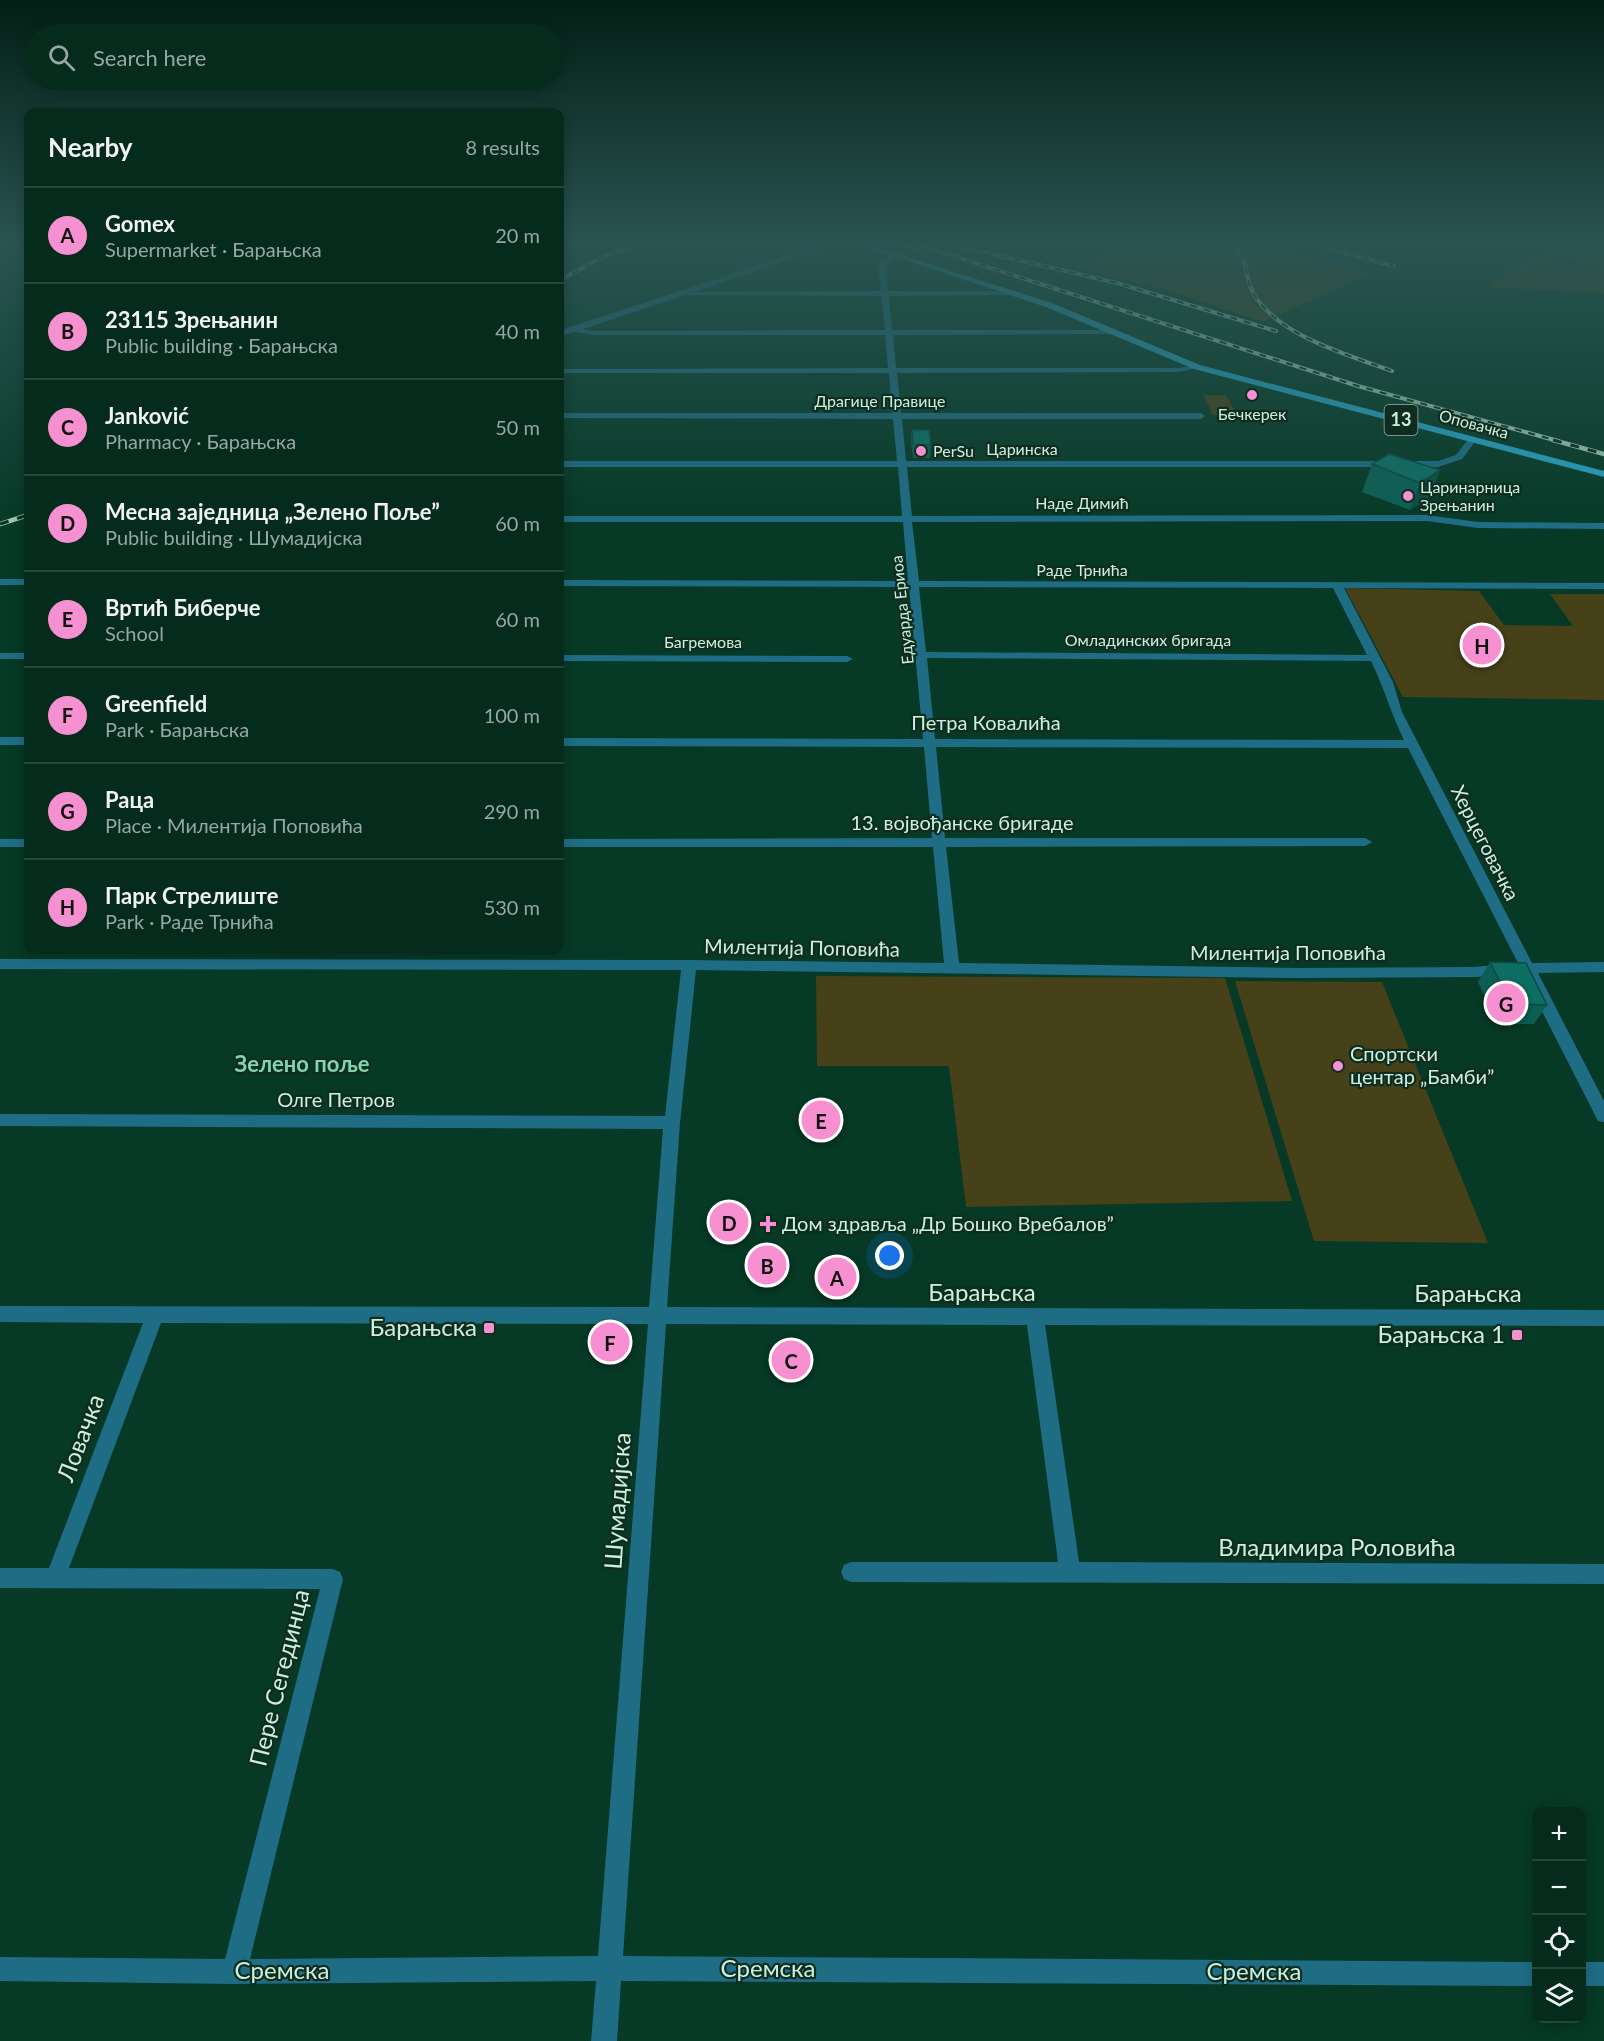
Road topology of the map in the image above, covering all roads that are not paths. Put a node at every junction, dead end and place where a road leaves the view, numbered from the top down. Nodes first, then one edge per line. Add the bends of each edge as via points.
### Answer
1 (889, 338) edge
2 (1127, 338) edge
3 (1197, 367) junction
4 (893, 370) junction
5 (564, 371) edge
6 (564, 416) edge
7 (897, 416) junction
8 (1201, 416) dead end
9 (1473, 439) junction
10 (564, 464) edge
11 (902, 464) junction
12 (1604, 474) edge
13 (908, 518) junction
14 (564, 519) edge
15 (1604, 526) edge
16 (0, 582) edge
17 (24, 582) edge
18 (564, 583) edge
19 (914, 584) junction
20 (1337, 585) junction
21 (1604, 586) edge
22 (921, 655) junction
23 (0, 656) edge
24 (24, 656) edge
25 (564, 658) edge
26 (1374, 658) junction
27 (847, 659) dead end
28 (0, 741) edge
29 (24, 741) edge
30 (564, 742) edge
31 (930, 743) junction
32 (1412, 744) junction
33 (1365, 842) dead end
34 (0, 843) edge
35 (24, 843) edge
36 (564, 843) edge
37 (940, 843) junction
38 (440, 957) edge
39 (0, 964) edge
40 (689, 965) junction
41 (1604, 967) edge
42 (1527, 968) junction
43 (952, 970) junction
44 (1604, 1116) edge
45 (0, 1120) edge
46 (672, 1123) junction
47 (0, 1314) edge
48 (154, 1315) junction
49 (657, 1315) junction
50 (1035, 1317) junction
51 (1604, 1318) edge
52 (851, 1572) dead end
53 (1070, 1573) junction
54 (1604, 1574) edge
55 (0, 1578) edge
56 (55, 1578) junction
57 (609, 1968) junction
58 (0, 1969) edge
59 (234, 1972) junction
60 (1532, 1974) edge
61 (1586, 1974) edge
62 (1604, 1974) edge
63 (604, 2041) edge

1 - 4 street, Едуарда Ериоа
2 - 3 main road, 13
3 - 4 street
3 - 9 main road, Оповачка / 13
4 - 5 street
4 - 7 street, Едуарда Ериоа
6 - 7 street, Драгице Правице
7 - 8 street, Драгице Правице
7 - 11 street, Едуарда Ериоа
9 - 11 street, Царинска via 1456,461 1438,464
9 - 12 main road, Оповачка / 13
10 - 11 street, Царинска
11 - 13 street, Едуарда Ериоа
13 - 14 street, Наде Димић
13 - 15 street, Наде Димић via 1428,518 1478,525
13 - 19 street, Едуарда Ериоа
16 - 17 street
18 - 19 street, Раде Трнића
19 - 20 street, Раде Трнића
19 - 22 street, Едуарда Ериоа
20 - 21 street, Раде Трнића
20 - 26 street, Херцеговачка
22 - 26 street, Омладинских бригада
22 - 31 street, Едуарда Ериоа
23 - 24 street
25 - 27 street, Багремова
26 - 32 street, Херцеговачка
28 - 29 street
30 - 31 street, Петра Ковалића
31 - 32 street, Петра Ковалића
31 - 37 street, Едуарда Ериоа
32 - 42 street, Херцеговачка
33 - 37 street, 13. војвођанске бригаде
34 - 35 street
36 - 37 street, 13. војвођанске бригаде
37 - 43 street, Едуарда Ериоа
38 - 39 street, Милентија Поповића
38 - 40 street, Милентија Поповића
40 - 43 street, Милентија Поповића
40 - 46 street, Шумадијска
41 - 42 street, Милентија Поповића
42 - 43 street, Милентија Поповића via 1310,973
42 - 44 street, Херцеговачка
45 - 46 street, Олге Петров
46 - 49 street, Шумадијска
47 - 48 street, Барањска
48 - 49 street, Барањска
48 - 56 street, Ловачка
49 - 50 street, Барањска
49 - 57 street, Шумадијска
50 - 51 street, Барањска
50 - 53 street
52 - 53 street, Владимира Роловића
53 - 54 street, Владимира Роловића
55 - 56 street, Пере Сегединца
56 - 59 street, Пере Сегединца via 333,1579
57 - 59 street, Сремска
57 - 60 street, Сремска
57 - 63 street, Шумадијска
58 - 59 street, Сремска
61 - 62 street

